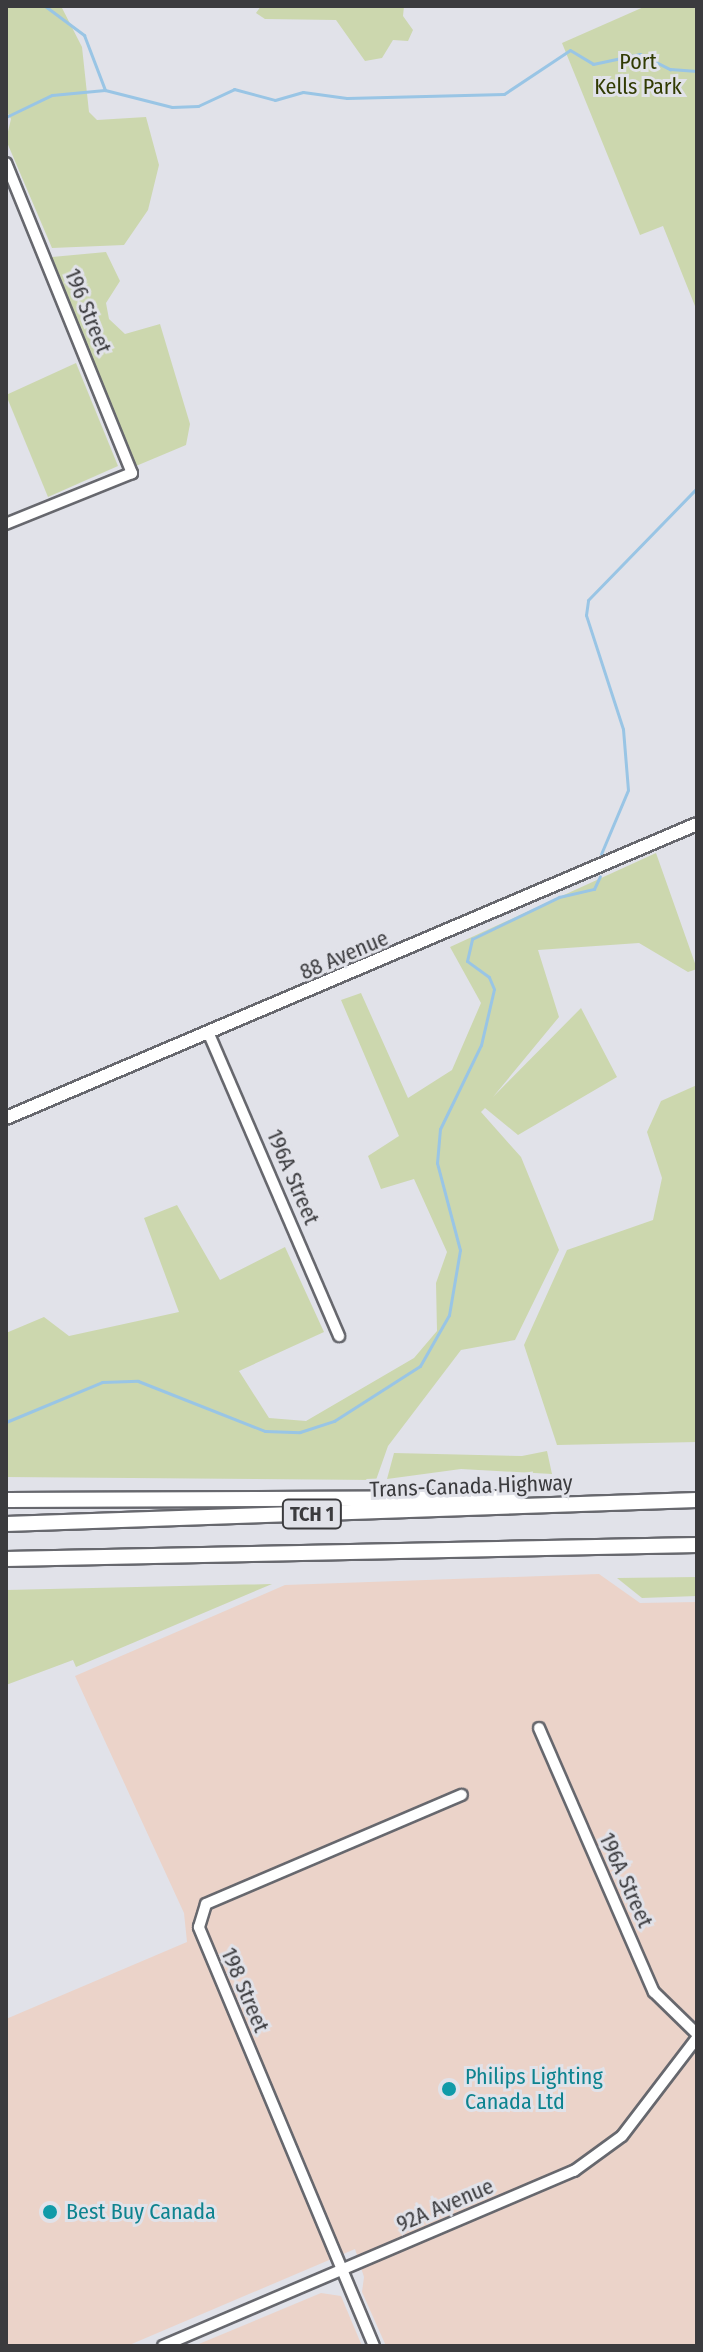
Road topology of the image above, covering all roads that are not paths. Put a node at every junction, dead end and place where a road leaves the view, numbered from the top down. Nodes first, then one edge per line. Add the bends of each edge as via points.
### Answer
1 (6, 163) edge
2 (6, 524) edge
3 (697, 824) edge
4 (209, 1034) junction
5 (6, 1118) edge
6 (339, 1336) dead end
7 (6, 1500) edge
8 (697, 1500) edge
9 (618, 1502) junction
10 (6, 1524) edge
11 (697, 1545) edge
12 (112, 1558) junction
13 (6, 1559) edge
14 (6, 1566) edge
15 (539, 1728) dead end
16 (462, 1795) dead end
17 (697, 2036) edge
18 (342, 2270) junction
19 (163, 2346) edge
20 (374, 2346) edge

1 - 2 street, 196 Street via 132,473
3 - 4 main road, 88 Avenue
4 - 5 main road, 88 Avenue
4 - 6 street, 196A Street
7 - 9 highway via 463,1496
8 - 9 highway, Trans-Canada Highway / TCH 1
9 - 10 highway, Trans-Canada Highway / TCH 1
11 - 12 highway, TCH 1
12 - 13 highway, TCH 1
12 - 14 highway
15 - 17 street, 196A Street via 654,1992
16 - 18 street, 198 Street via 206,1904 199,1927
17 - 18 street, 92A Avenue via 632,2125 587,2163
18 - 19 street, 92A Avenue
18 - 20 street, 198 Street

